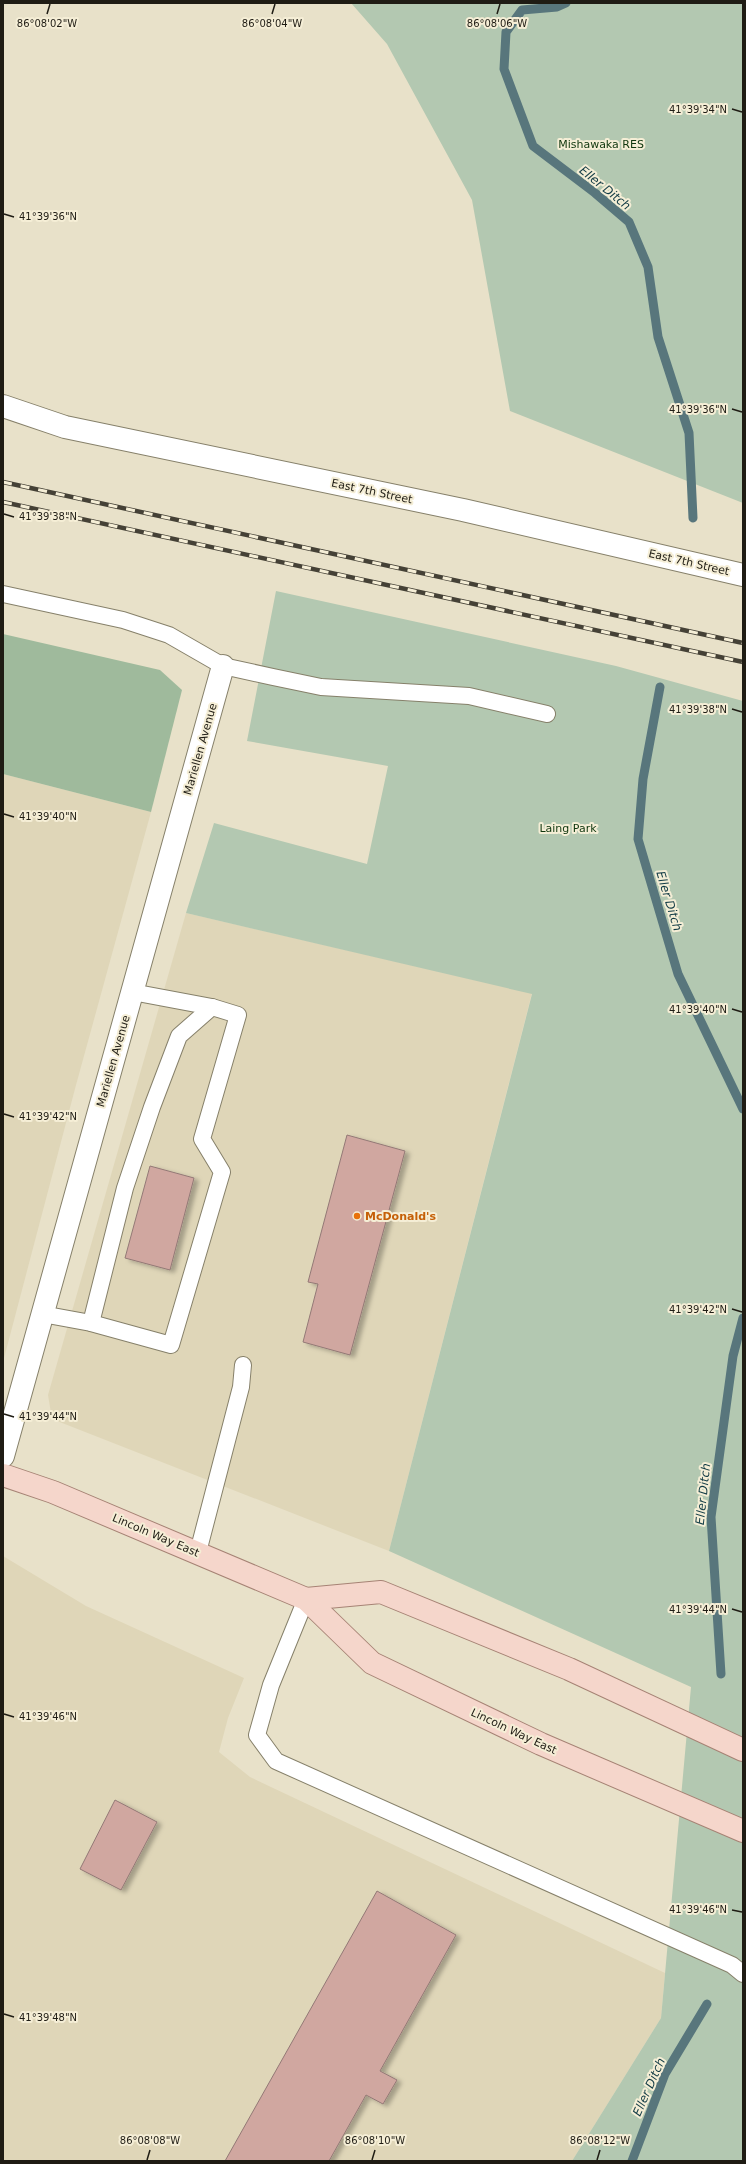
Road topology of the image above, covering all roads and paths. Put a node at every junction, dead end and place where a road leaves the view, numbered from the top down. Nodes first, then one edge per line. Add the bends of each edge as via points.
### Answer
1 (3, 406) edge
2 (743, 575) edge
3 (3, 594) edge
4 (223, 666) junction
5 (547, 714) dead end
6 (132, 992) junction
7 (212, 1007) junction
8 (42, 1314) junction
9 (91, 1323) junction
10 (243, 1365) dead end
11 (3, 1456) edge
12 (3, 1475) edge
13 (198, 1552) junction
14 (306, 1599) junction
15 (743, 1750) edge
16 (743, 1831) edge
17 (743, 1974) edge

1 - 2 street, East 7th Street via 65,427 463,510
3 - 4 lane via 142,626 168,635
4 - 5 lane via 321,687 469,696
4 - 6 street, Mariellen Avenue
6 - 7 lane
6 - 8 street, Mariellen Avenue
7 - 9 lane via 179,1036 125,1188
7 - 9 lane via 238,1015 202,1139 222,1172 171,1345
8 - 9 lane
8 - 11 street, Mariellen Avenue
10 - 13 lane via 241,1387
12 - 13 main road, Lincoln Way East via 53,1492
13 - 14 main road, Lincoln Way East
14 - 15 main road, Lincoln Way East via 381,1592 569,1669
14 - 16 main road, Lincoln Way East via 372,1663 541,1744
14 - 17 lane via 270,1685 256,1735 276,1761 732,1965

